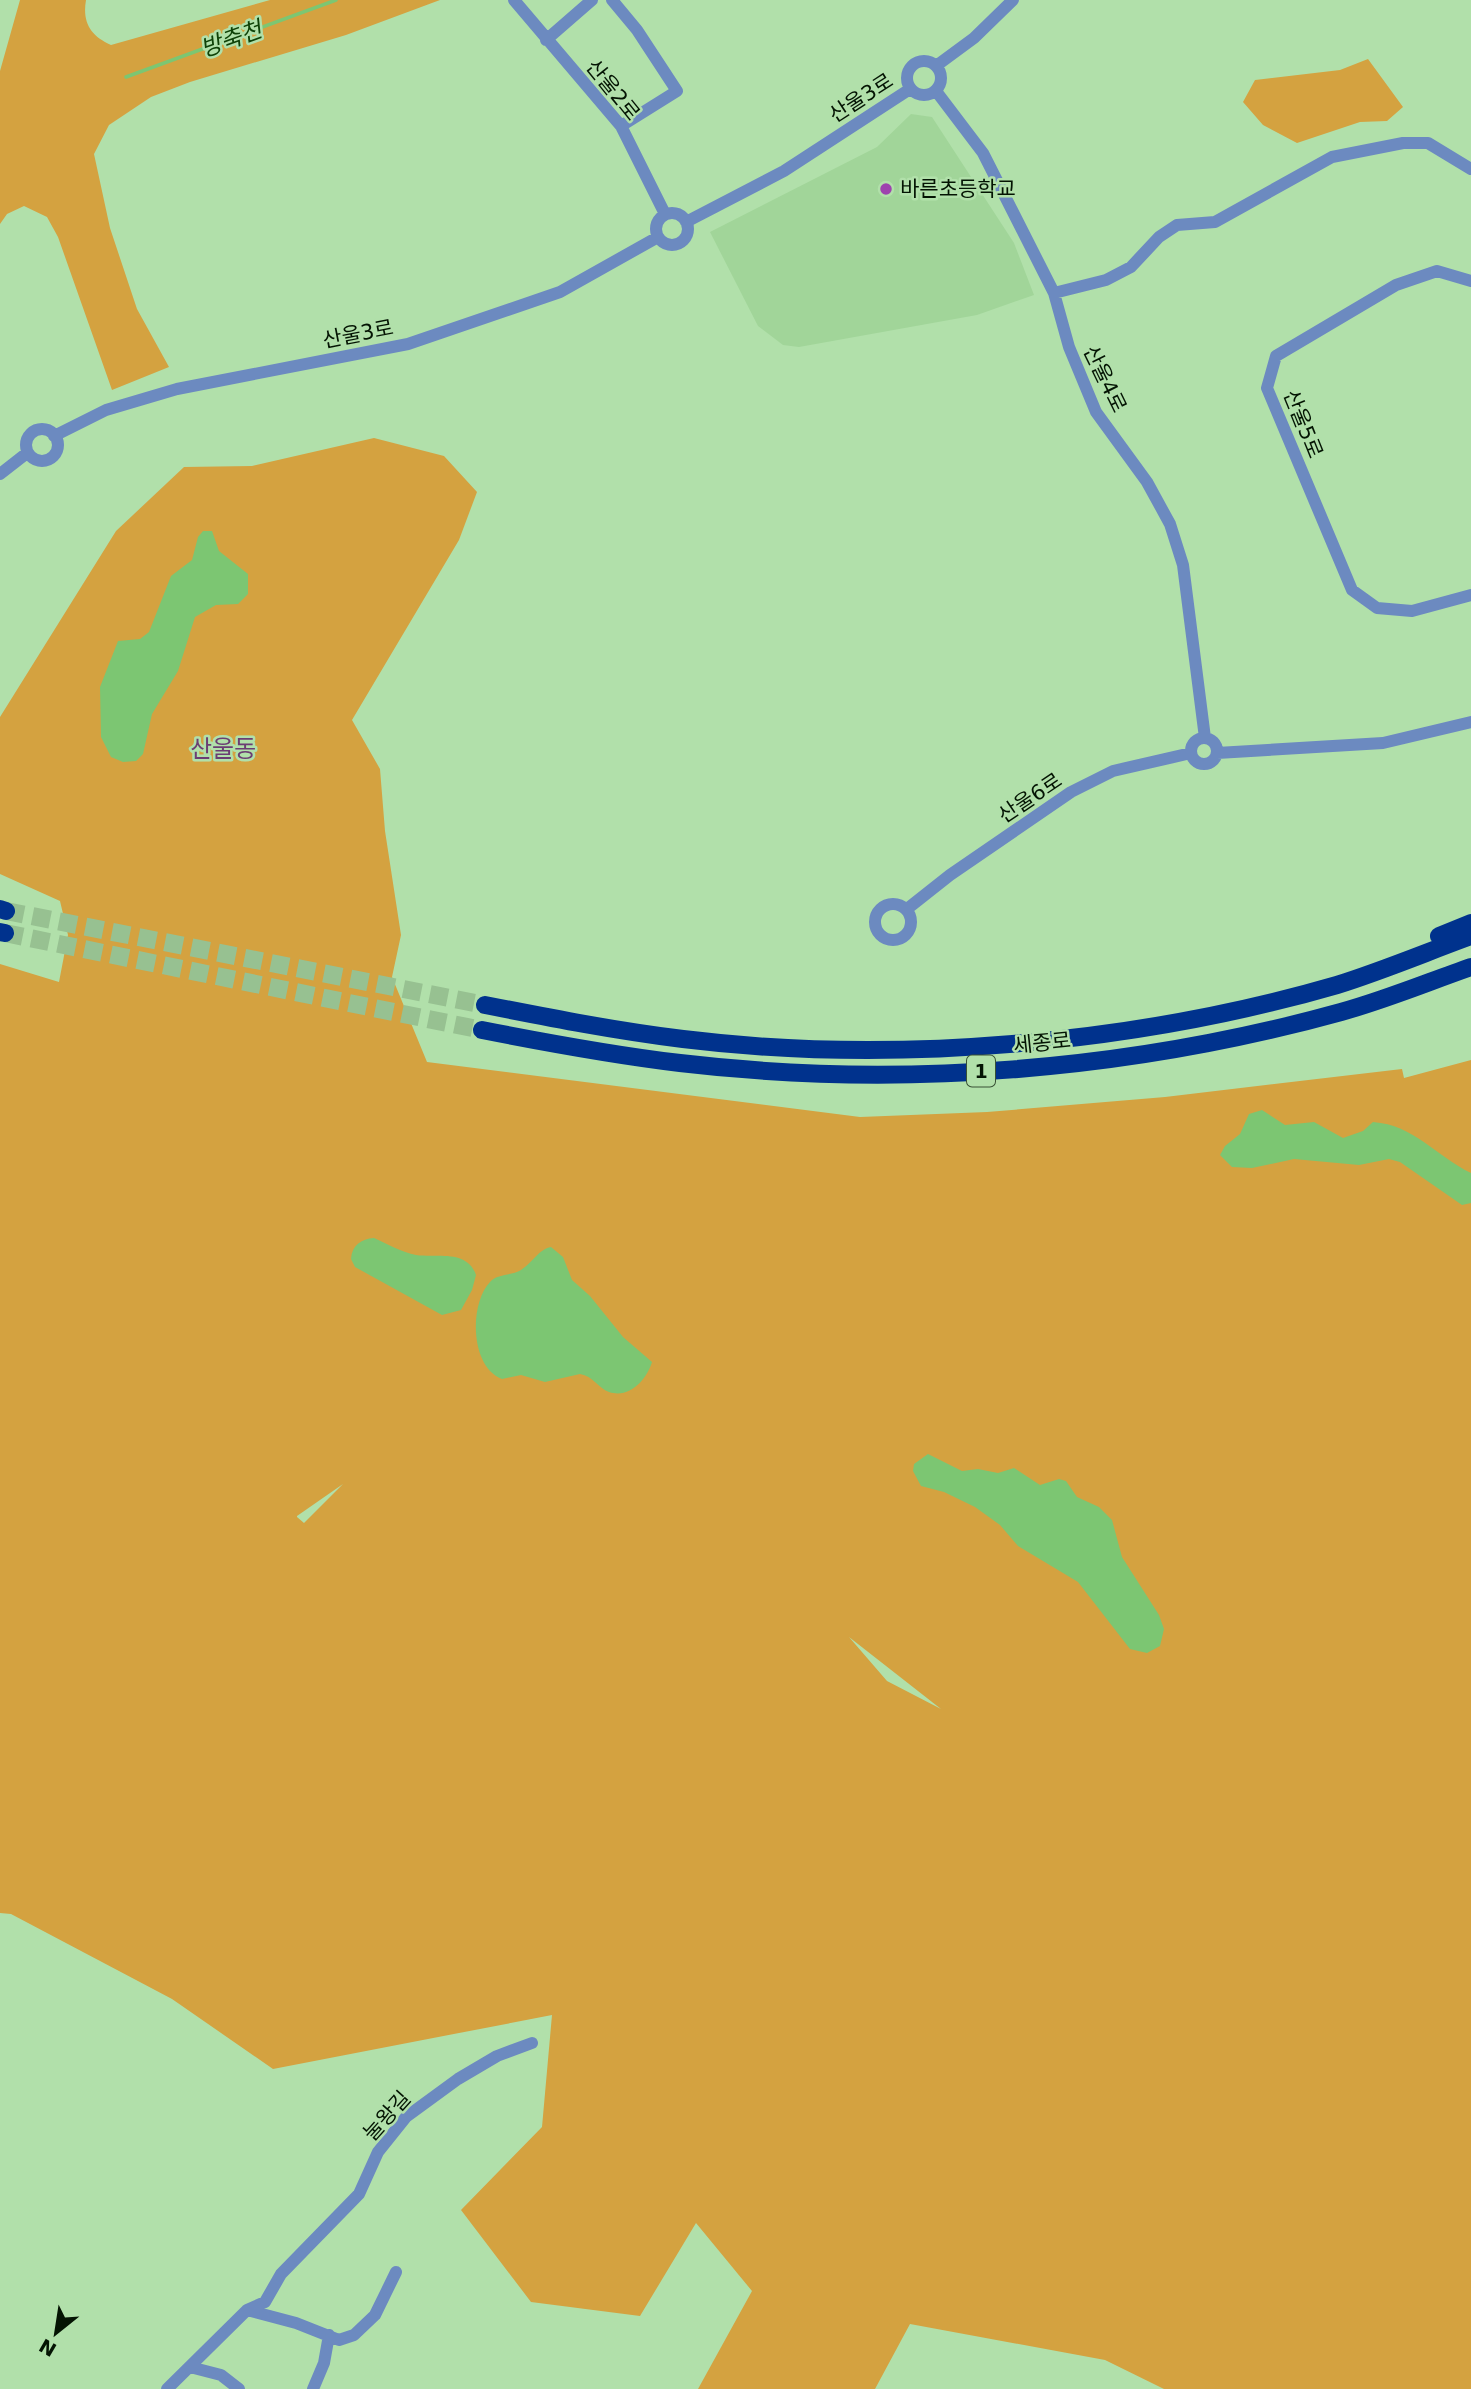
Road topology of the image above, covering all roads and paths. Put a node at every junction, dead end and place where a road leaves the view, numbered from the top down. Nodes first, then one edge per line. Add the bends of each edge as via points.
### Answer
1 (514, 0) edge
2 (592, 0) edge
3 (611, 0) edge
4 (1013, 0) edge
5 (546, 40) junction
6 (936, 65) junction
7 (910, 89) junction
8 (936, 91) junction
9 (621, 126) junction
10 (1471, 169) edge
11 (665, 214) junction
12 (686, 222) junction
13 (658, 237) junction
14 (1471, 281) edge
15 (1054, 293) junction
16 (54, 436) junction
17 (27, 453) junction
18 (0, 474) edge
19 (1471, 594) edge
20 (1471, 723) edge
21 (1205, 738) junction
22 (1217, 752) junction
23 (1191, 753) junction
24 (907, 909) dead end
25 (1471, 923) edge
26 (1471, 936) edge
27 (1471, 967) edge
28 (1471, 977) edge
29 (485, 1006) tunnel mouth
30 (1231, 1012) junction
31 (482, 1030) tunnel mouth
32 (1234, 1037) junction
33 (532, 2043) dead end
34 (396, 2272) dead end
35 (247, 2310) junction
36 (329, 2335) junction
37 (190, 2367) junction
38 (167, 2389) edge
39 (239, 2389) edge
40 (313, 2389) edge

1 - 5 street, 산울2로
2 - 5 street
3 - 9 street via 677,91
4 - 6 street via 974,38
5 - 9 street, 산울2로
6 - 7 street via 913,64 907,74
6 - 8 street via 942,79
7 - 8 street via 922,96
7 - 12 street, 산울3로 via 784,171
8 - 15 street, 산울4로 via 983,153
9 - 11 street, 산울2로
10 - 15 street via 1428,143 1403,143 1332,157 1215,222 1177,225 1131,267 1106,280
11 - 12 street via 676,213
11 - 13 street via 657,222
12 - 13 street via 687,235 681,243 671,245
13 - 16 street, 산울3로 via 560,292 408,344 177,389 106,410
14 - 19 street, 산울5로 via 1437,271 1396,285 1276,356 1267,388 1352,590 1377,608 1412,611
15 - 21 street, 산울4로 via 1069,347 1096,412 1147,482 1170,524 1183,565
16 - 17 street via 41,429 32,433 26,441
16 - 17 street via 57,450 50,459 39,461
17 - 18 street
20 - 22 street via 1383,744
21 - 22 street via 1213,741
21 - 23 street via 1194,742
22 - 23 street via 1206,764 1197,762
23 - 24 street, 산울6로 via 1113,771 1071,792
25 - 30 highway
26 - 30 highway, 세종로 / 1 via 1338,984
27 - 32 highway, 세종로 / 1 via 1342,1012
28 - 32 highway via 1331,1022
29 - 30 highway, 세종로 / 1 via 685,1039 782,1047 892,1048 1007,1044 1117,1032
31 - 32 highway, 세종로 / 1 via 681,1063 785,1072 898,1074 1107,1059
33 - 35 street, 눌왕길 via 478,2067 407,2117 378,2152 359,2194 281,2274 265,2302
34 - 36 street via 374,2315 354,2335 339,2340
35 - 36 street
35 - 37 street, 눌왕길
36 - 40 street
37 - 38 street, 눌왕길
37 - 39 street via 221,2375

